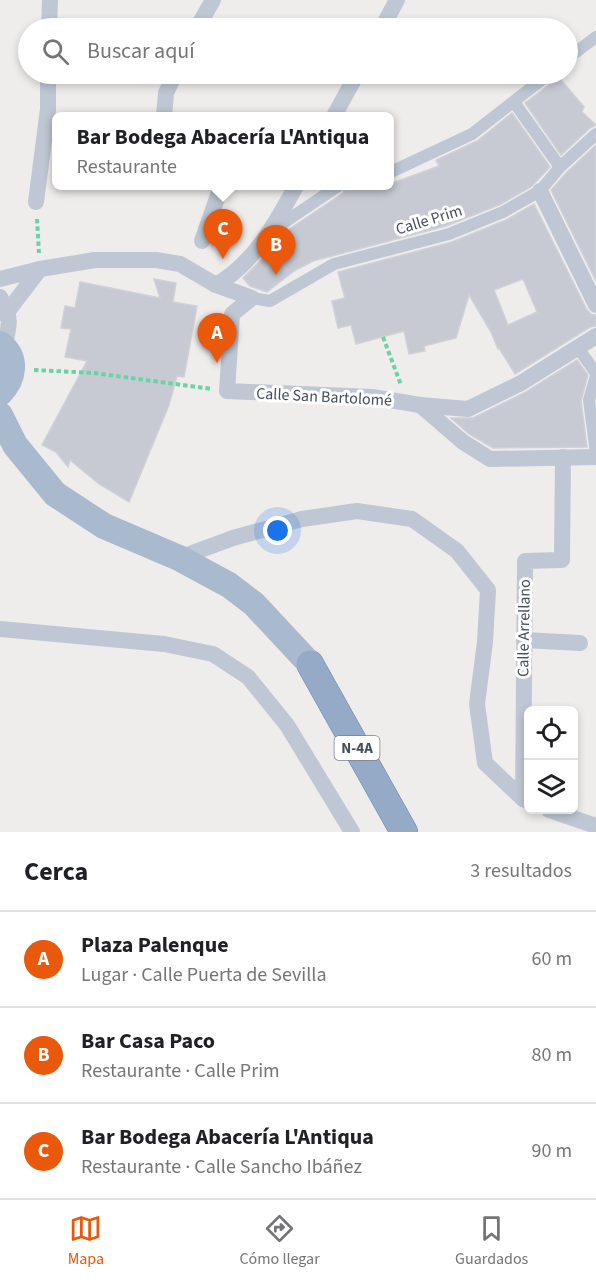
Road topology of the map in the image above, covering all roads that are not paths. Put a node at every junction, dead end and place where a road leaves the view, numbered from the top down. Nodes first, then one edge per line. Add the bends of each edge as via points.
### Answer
1 (50, 0) edge
2 (213, 0) edge
3 (398, 0) edge
4 (50, 18) edge
5 (203, 18) edge
6 (388, 18) edge
7 (596, 37) edge
8 (578, 50) edge
9 (48, 84) edge
10 (170, 84) edge
11 (352, 84) edge
12 (536, 84) edge
13 (514, 102) junction
14 (164, 112) edge
15 (337, 112) edge
16 (595, 137) edge
17 (560, 167) junction
18 (394, 171) edge
19 (219, 190) edge
20 (294, 190) edge
21 (332, 190) edge
22 (540, 191) junction
23 (36, 202) road end
24 (272, 230) junction
25 (202, 241) dead end
26 (40, 269) junction
27 (0, 279) edge
28 (216, 285) junction
29 (252, 298) junction
30 (596, 304) edge
31 (3, 307) edge
32 (596, 336) edge
33 (578, 348) junction
34 (6, 353) edge
35 (596, 375) edge
36 (0, 393) edge
37 (414, 404) junction
38 (0, 415) edge
39 (596, 455) edge
40 (563, 457) junction
41 (179, 558) junction
42 (0, 629) edge
43 (524, 640) junction
44 (580, 643) dead end
45 (310, 664) joint
46 (526, 760) edge
47 (524, 798) edge
48 (561, 814) edge
49 (596, 826) edge
50 (352, 832) edge
51 (404, 832) edge

1 - 4 street
2 - 5 street
3 - 6 street
7 - 8 street
9 - 23 street
10 - 14 street
11 - 15 street
12 - 13 street
13 - 17 street
13 - 18 street via 472,134
16 - 17 street, Calle Prim
17 - 22 street, Calle Prim
19 - 25 street
20 - 24 street
21 - 24 street
22 - 29 street, Calle Prim via 450,234 334,264 270,301
22 - 30 street
24 - 28 street via 235,274
26 - 27 street
26 - 28 street via 95,260 149,260 180,264
26 - 31 street
28 - 29 street
29 - 37 street, Calle San Bartolomé via 232,314 227,391 372,397
31 - 34 street via 10,327
32 - 33 street, Calle San Bartolomé
33 - 35 street
33 - 37 street, Calle San Bartolomé via 468,409
34 - 36 main road via 7,387
35 - 39 street via 590,400
37 - 40 street via 490,459
38 - 41 main road via 15,446 55,494 104,526
39 - 40 street
40 - 43 street, Calle Arrellano via 562,560 525,561
41 - 45 main road via 229,585 254,604
41 - 47 street via 302,519 357,511 412,519 457,551 488,590 477,704 485,763
42 - 50 street via 164,644 213,654 248,677 287,724
43 - 44 street
43 - 46 street, Calle Arrellano
45 - 51 highway, N-4A
48 - 49 street

